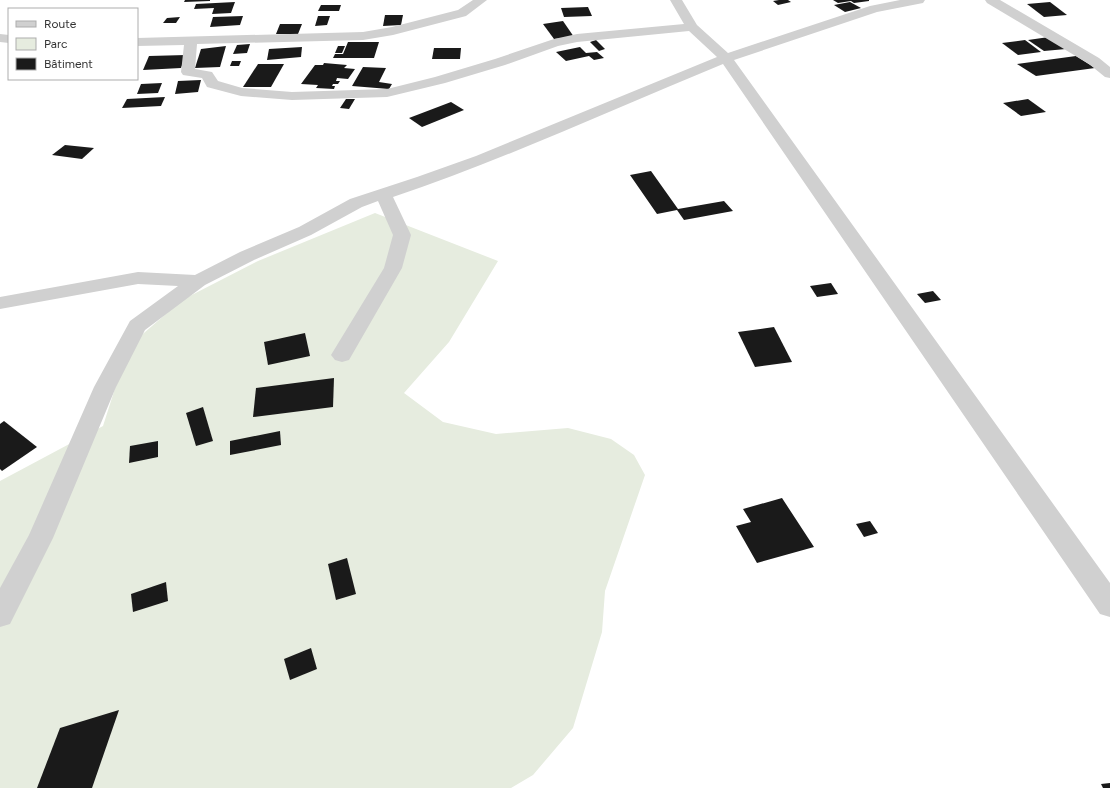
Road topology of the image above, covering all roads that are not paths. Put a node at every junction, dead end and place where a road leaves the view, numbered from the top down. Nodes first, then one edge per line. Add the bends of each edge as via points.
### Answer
1 (481, 0) edge
2 (676, 0) edge
3 (919, 0) edge
4 (991, 0) edge
5 (692, 27) junction
6 (191, 41) junction
7 (138, 42) edge
8 (726, 58) junction
9 (1110, 74) edge
10 (382, 194) junction
11 (198, 281) junction
12 (0, 303) edge
13 (342, 354) dead end
14 (1110, 605) edge
15 (0, 615) edge

1 - 6 street via 462,13 378,34
2 - 5 street
3 - 8 street via 874,9
4 - 9 street via 1094,61
5 - 6 street via 577,38 440,80 387,93 361,95 263,94 241,92 212,84 207,75 188,72
5 - 8 street
6 - 7 street
8 - 10 street via 616,102 555,130 423,181
8 - 14 street
10 - 11 street via 356,203
10 - 13 street via 402,235 393,268
11 - 12 street via 138,278
11 - 15 street via 137,326 105,387 40,538

